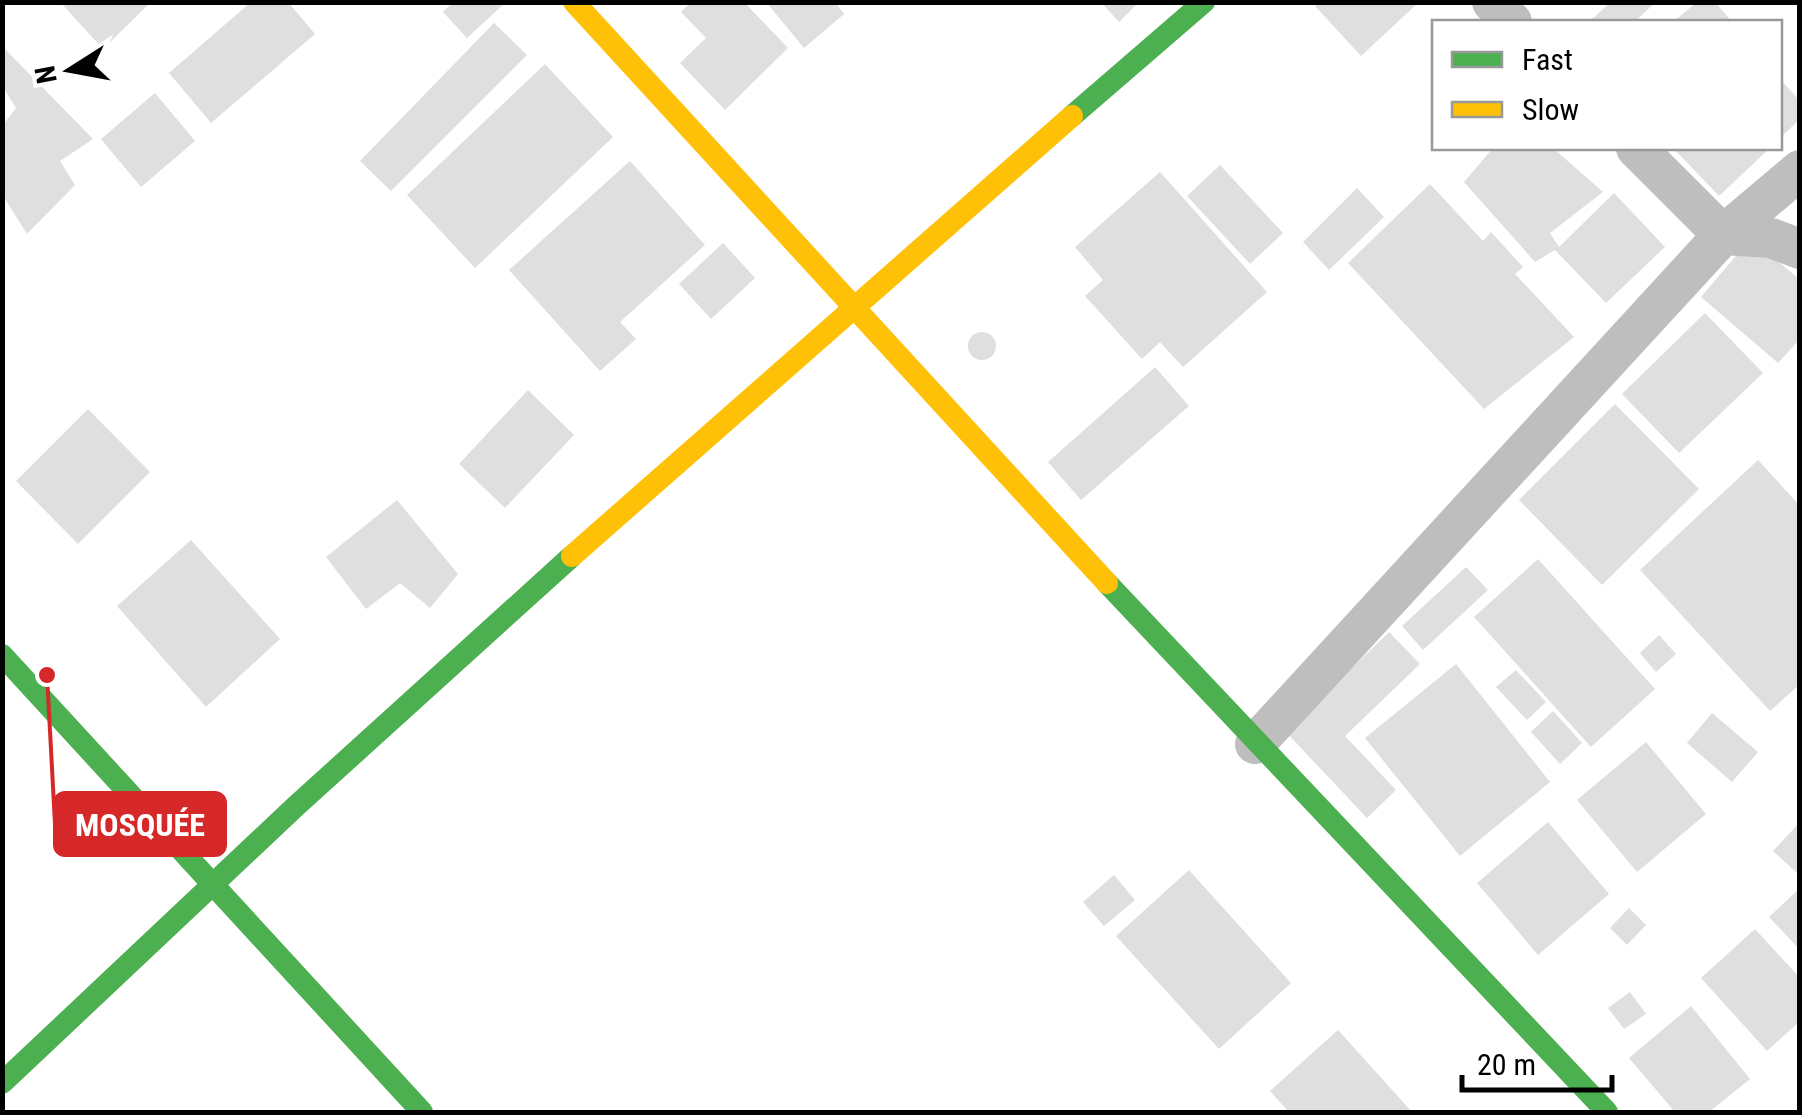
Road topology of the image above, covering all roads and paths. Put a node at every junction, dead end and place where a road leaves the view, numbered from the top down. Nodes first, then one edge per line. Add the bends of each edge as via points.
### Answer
1 (574, 2) edge
2 (1204, 2) edge
3 (1492, 2) edge
4 (1510, 20) edge
5 (1638, 150) edge
6 (1800, 170) edge
7 (1723, 235) junction
8 (1800, 249) edge
9 (851, 309) junction
10 (2, 655) edge
11 (1255, 744) junction
12 (212, 881) junction
13 (2, 1083) edge
14 (422, 1112) edge
15 (1607, 1112) edge

1 - 9 street
2 - 9 street
3 - 4 street
5 - 7 street
6 - 7 street
7 - 8 street via 1771,238
7 - 11 street
9 - 11 street
9 - 12 street
10 - 12 street
11 - 15 street
12 - 13 street
12 - 14 street

